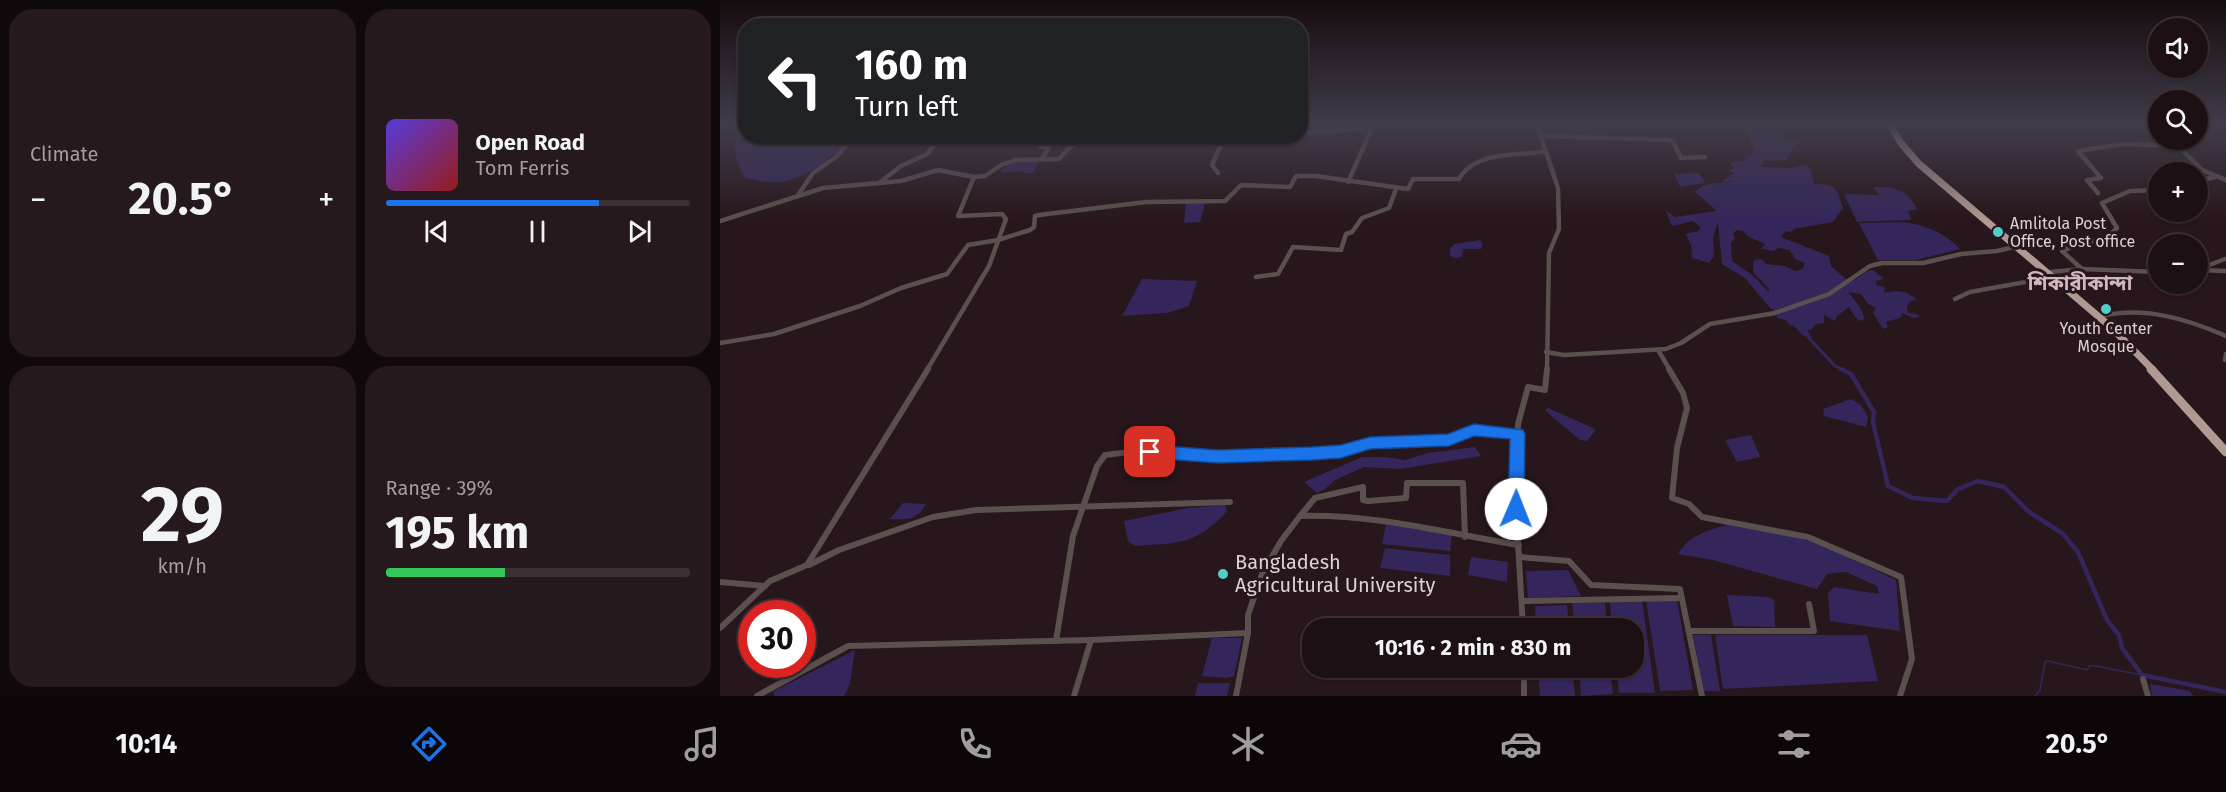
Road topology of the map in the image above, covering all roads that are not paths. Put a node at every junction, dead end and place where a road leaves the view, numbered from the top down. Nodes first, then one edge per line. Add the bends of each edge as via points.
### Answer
1 (835, 157) edge
2 (919, 157) edge
3 (1060, 157) edge
4 (1215, 157) edge
5 (1359, 157) edge
6 (1492, 157) edge
7 (1548, 157) edge
8 (1913, 157) edge
9 (2084, 157) edge
10 (2188, 157) edge
11 (1042, 159) joint
12 (1218, 173) dead end
13 (974, 177) junction
14 (2216, 177) junction
15 (2208, 179) edge
16 (2226, 180) edge
17 (1348, 182) junction
18 (878, 184) junction
19 (1396, 189) junction
20 (2148, 190) edge
21 (2098, 193) dead end
22 (798, 195) junction
23 (720, 221) edge
24 (998, 240) junction
25 (2017, 246) junction
26 (2225, 259) edge
27 (2208, 266) edge
28 (2082, 269) junction
29 (2208, 269) edge
30 (2226, 271) edge
31 (2148, 272) edge
32 (2052, 275) junction
33 (1256, 278) dead end
34 (1955, 299) dead end
35 (2102, 316) junction
36 (2226, 336) edge
37 (720, 343) edge
38 (1658, 350) junction
39 (1546, 352) junction
40 (2226, 354) edge
41 (2225, 360) edge
42 (1517, 434) junction
43 (2226, 446) edge
44 (2226, 452) edge
45 (1230, 502) dead end
46 (1083, 507) junction
47 (1300, 516) junction
48 (1465, 537) junction
49 (1519, 545) junction
50 (1519, 557) junction
51 (807, 565) junction
52 (720, 582) edge
53 (765, 586) junction
54 (1681, 598) junction
55 (1522, 601) junction
56 (1809, 604) dead end
57 (1523, 618) edge
58 (720, 628) edge
59 (1689, 631) junction
60 (1248, 633) junction
61 (1091, 640) junction
62 (1056, 641) junction
63 (1524, 678) edge
64 (2143, 679) dead end
65 (757, 696) edge
66 (1074, 696) edge
67 (1236, 696) edge
68 (1524, 696) edge
69 (1702, 696) edge
70 (1900, 696) edge
71 (2148, 696) edge

1 - 22 street via 813,173
2 - 18 street
3 - 11 street
4 - 12 street via 1212,165
5 - 17 street
6 - 19 street via 1464,170 1459,179 1413,179 1410,188
7 - 39 street via 1558,188 1558,229 1549,253
8 - 25 highway
9 - 21 street via 2101,178 2087,180
10 - 14 street
11 - 13 street via 1010,161 988,175
13 - 18 street via 938,170
13 - 24 street via 958,214 1005,215
14 - 15 street
14 - 16 street
17 - 19 street
17 - 24 street via 1296,176 1290,187 1241,185 1225,201 1157,200 1042,213 1035,216 1034,227
18 - 22 street
19 - 33 street via 1389,208 1365,214 1346,234 1341,250 1293,247 1278,274
20 - 28 street via 2130,191 2102,203 2117,228 2112,236 2078,243 2062,251
22 - 23 street
24 - 37 street via 968,245 947,274 774,334
24 - 51 street via 974,294
25 - 32 highway
25 - 38 street via 1923,263 1870,266 1830,294 1775,313 1710,324 1681,343
26 - 27 street
28 - 31 street
28 - 32 street
29 - 30 street
32 - 34 street via 1970,292
32 - 35 highway
32 - 44 highway via 2141,358
35 - 36 street via 2130,310 2195,324
35 - 43 highway
38 - 39 street via 1564,355
38 - 70 street via 1683,393 1687,408 1675,459 1672,498 1689,504 1702,517 1808,537 1901,577 1912,659
39 - 42 street via 1545,390 1528,387
40 - 41 street
42 - 46 street via 1474,430 1449,440 1370,443 1341,451 1279,455 1218,457 1138,451 1108,454 1097,466
42 - 49 street
45 - 46 street
46 - 51 street via 976,510 933,517
46 - 62 street via 1073,536
47 - 48 street via 1327,514 1406,524
47 - 48 street via 1316,498 1363,487 1363,500 1368,501 1406,498 1407,483 1463,483
47 - 60 street via 1262,574 1248,615
48 - 49 street
49 - 50 street
50 - 54 street via 1569,561 1591,585 1676,587
50 - 55 street
51 - 53 street
52 - 53 street
53 - 58 street
54 - 55 street
54 - 59 street
55 - 57 street
56 - 59 street via 1814,631
59 - 69 street
60 - 61 street
60 - 67 street
61 - 62 street
61 - 66 street
62 - 65 street via 848,646
63 - 68 street
64 - 71 street

